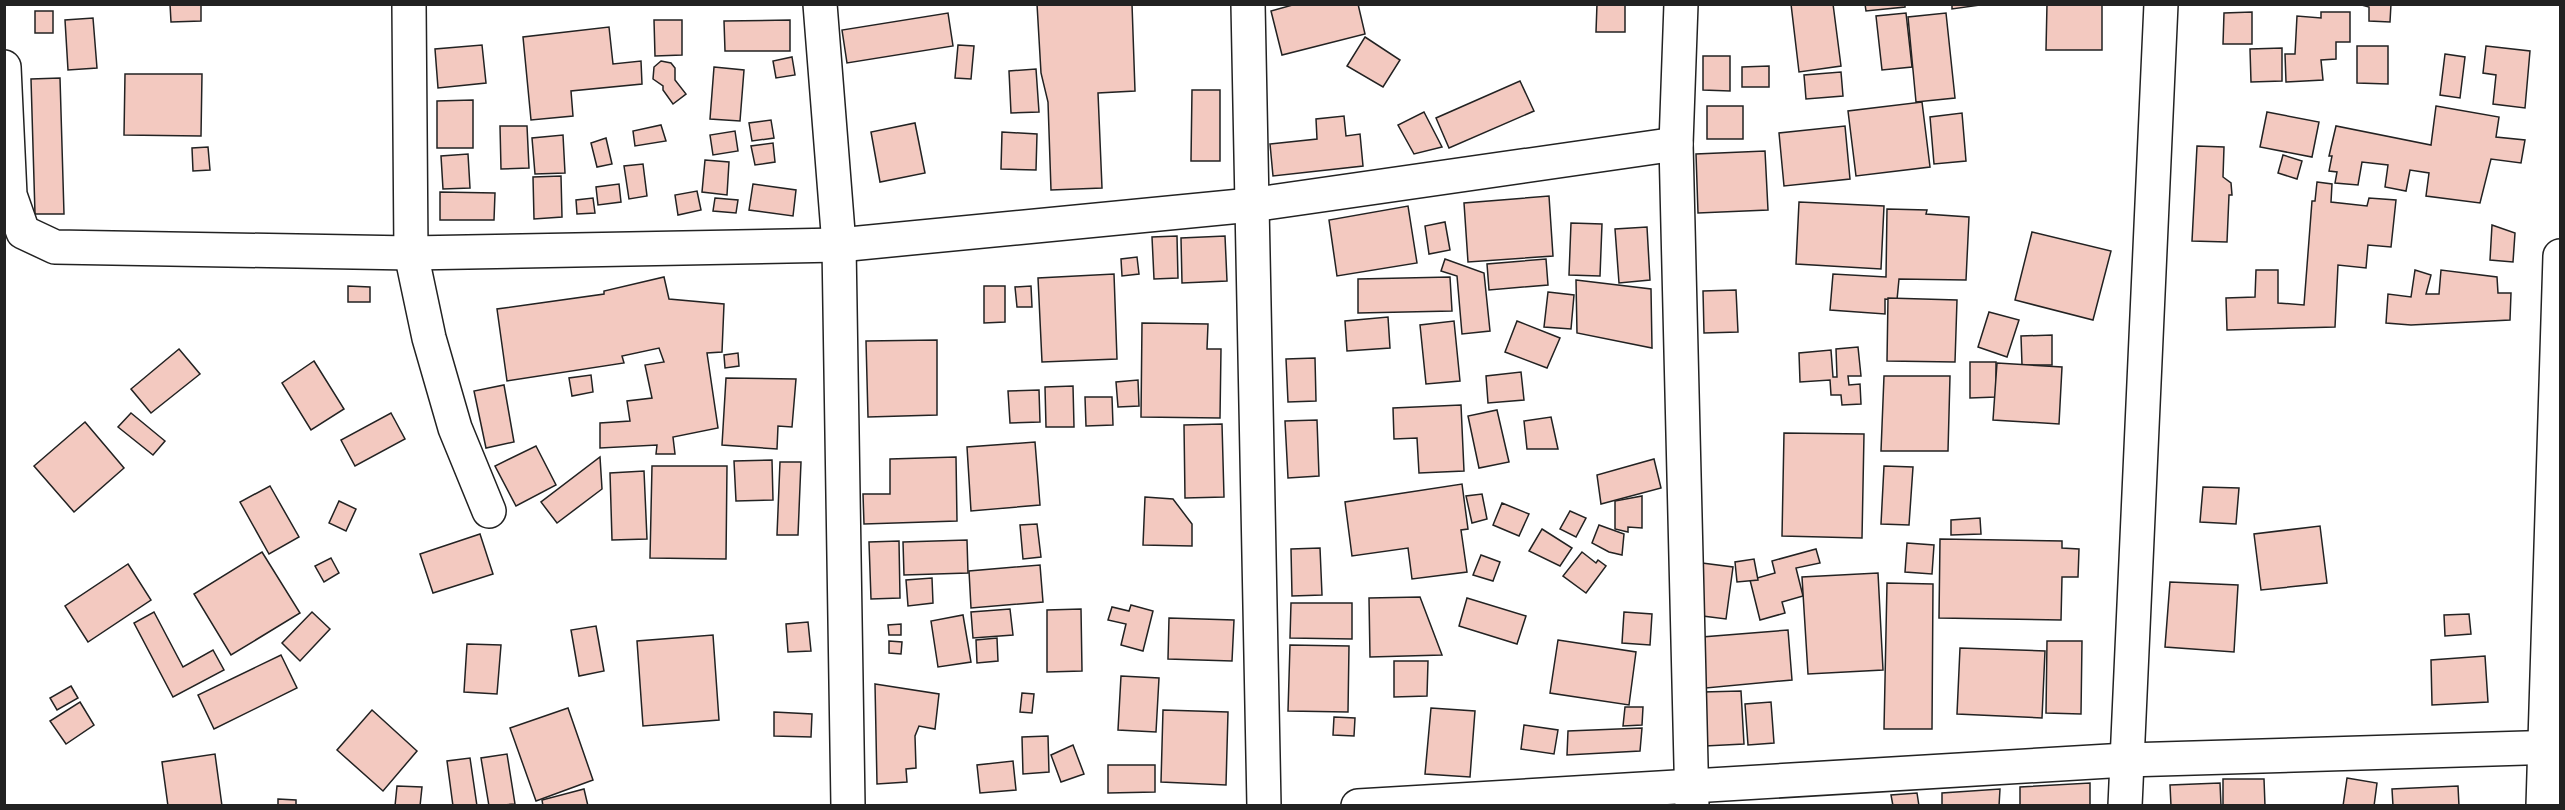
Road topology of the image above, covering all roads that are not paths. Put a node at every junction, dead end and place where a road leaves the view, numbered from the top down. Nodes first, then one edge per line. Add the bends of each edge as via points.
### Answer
1 (409, 4) edge
2 (820, 4) edge
3 (1248, 4) edge
4 (1681, 4) edge
5 (2161, 4) edge
6 (4, 67) edge
7 (1676, 144) junction
8 (1251, 205) junction
9 (838, 245) junction
10 (411, 253) junction
11 (2560, 256) edge
12 (2560, 305) edge
13 (489, 511) dead end
14 (2553, 747) edge
15 (2126, 760) junction
16 (1692, 797) edge
17 (848, 806) edge
18 (1264, 806) edge
19 (1358, 806) edge
20 (2125, 806) edge
21 (2543, 806) edge

1 - 10 street
2 - 9 street
3 - 8 street
4 - 7 street
5 - 15 street
6 - 10 street via 10,195 23,232 55,247
7 - 8 street
7 - 16 street
8 - 9 street
8 - 18 street
9 - 10 street
9 - 17 street
10 - 13 street via 429,338 455,428
11 - 12 street
12 - 14 street
14 - 15 street
14 - 21 street
15 - 16 street
15 - 20 street
16 - 19 street

